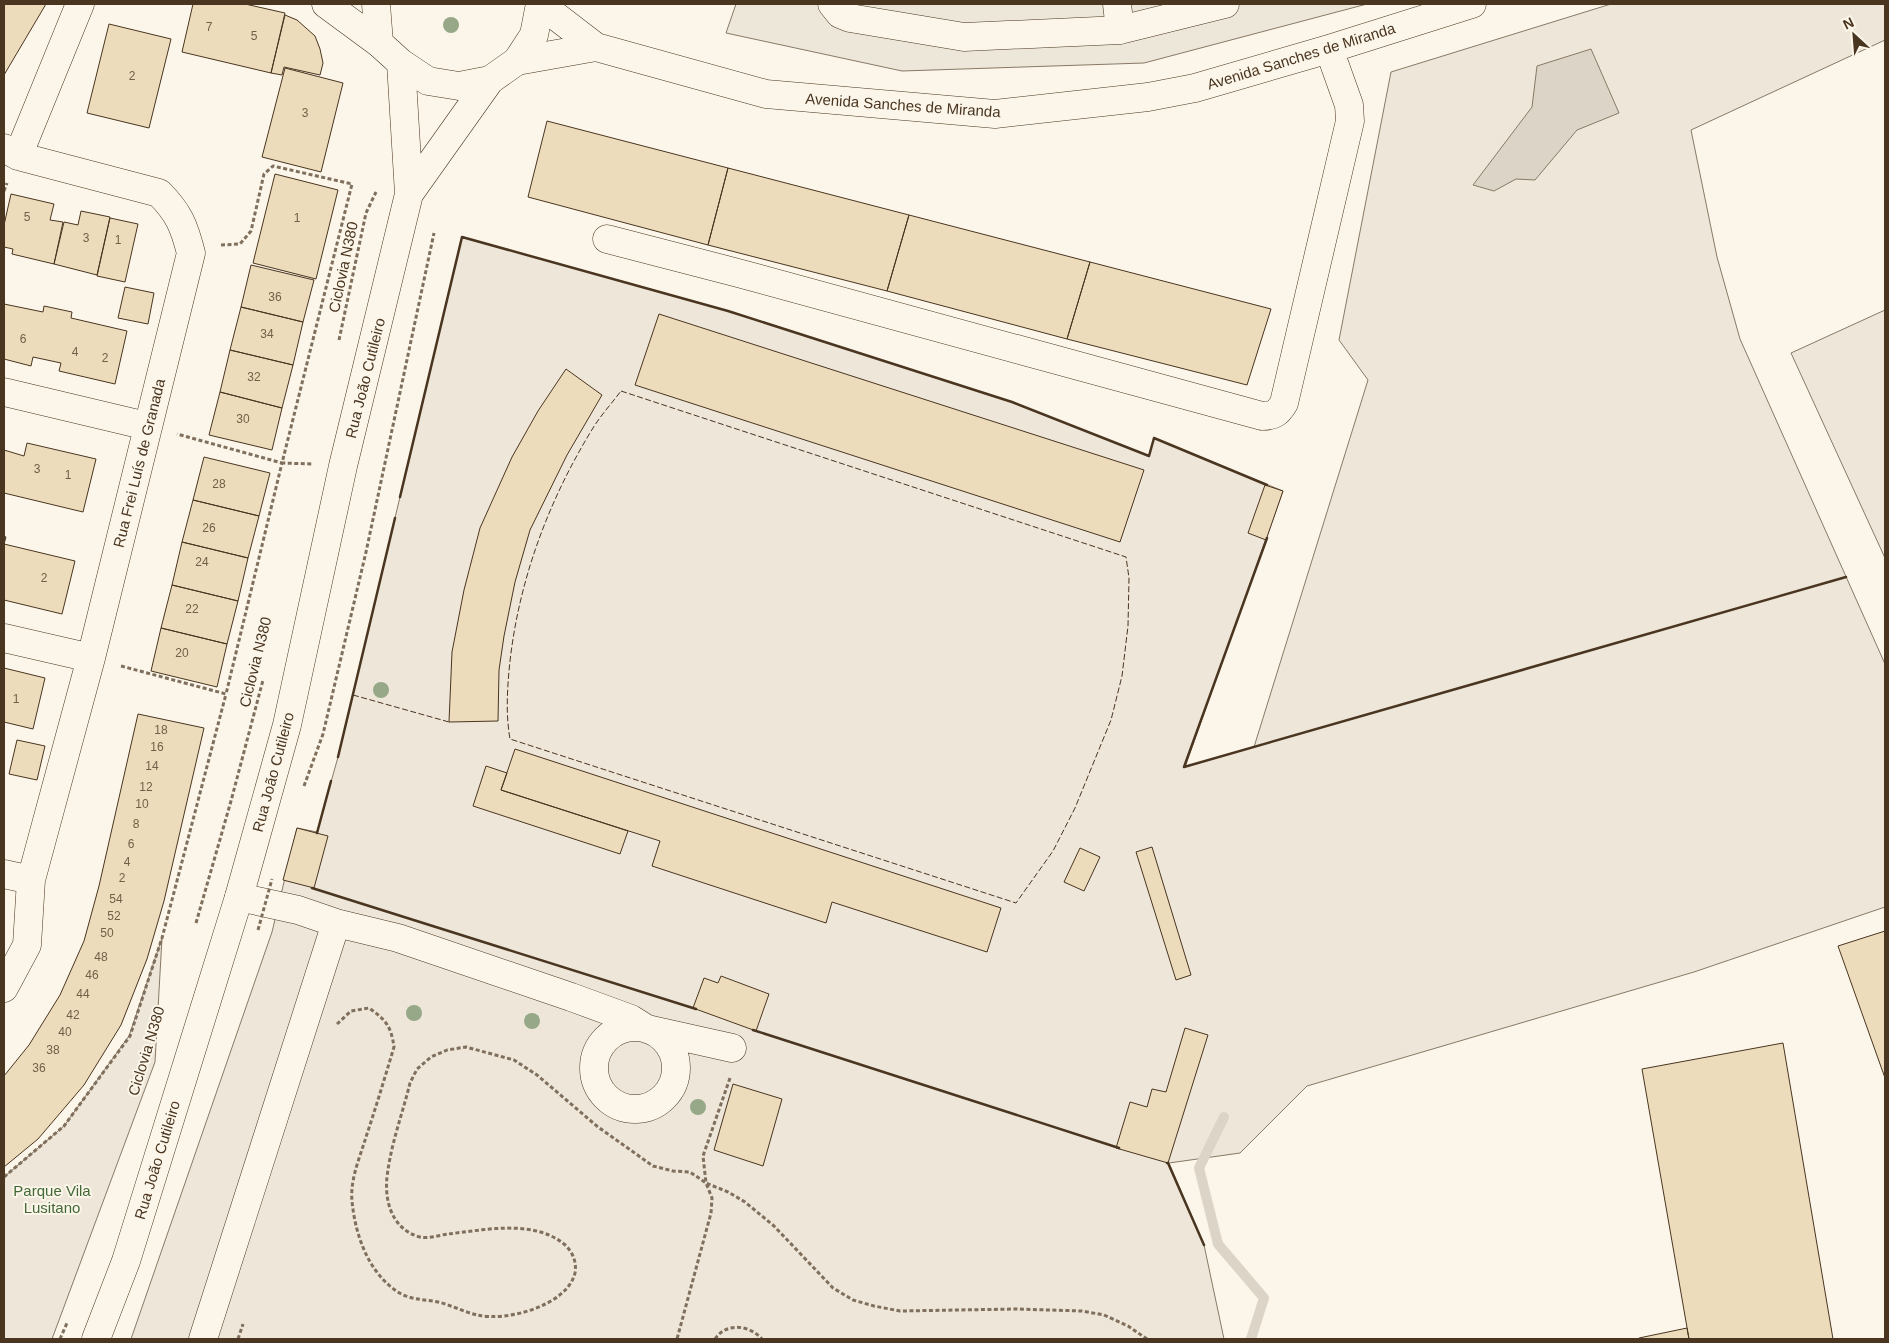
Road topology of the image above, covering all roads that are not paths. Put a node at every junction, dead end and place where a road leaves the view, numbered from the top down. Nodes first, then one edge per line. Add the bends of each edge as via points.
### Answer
1 (80, 4) edge
2 (326, 4) edge
3 (376, 4) edge
4 (540, 4) edge
5 (832, 4) edge
6 (1225, 4) edge
7 (1472, 4) edge
8 (1118, 17) edge
9 (379, 43) junction
10 (596, 47) junction
11 (1329, 49) junction
12 (516, 61) junction
13 (401, 63) junction
14 (490, 80) junction
15 (11, 152) edge
16 (409, 194) junction
17 (607, 239) dead end
18 (4, 392) edge
19 (147, 426) junction
20 (4, 638) edge
21 (91, 658) junction
22 (4, 874) edge
23 (31, 880) junction
24 (239, 897) junction
25 (336, 923) junction
26 (4, 988) edge
27 (732, 1048) road end
28 (96, 1339) edge
29 (203, 1339) edge

1 - 15 street
2 - 9 street, Rua João Cutileiro
3 - 9 street
4 - 10 street, Avenida Sanches de Miranda
4 - 12 street, Rua João Cutileiro via 534,35
5 - 8 street via 840,14 850,18 964,37
6 - 8 street
7 - 11 street, Avenida Sanches de Miranda
9 - 13 street, Rua João Cutileiro
10 - 11 street, Avenida Sanches de Miranda via 766,94 995,114 1186,90
10 - 12 street, Avenida Sanches de Miranda
11 - 17 street via 1349,105 1350,121 1284,403 1279,412 1271,416
12 - 14 street, Rua João Cutileiro
13 - 14 street, Rua João Cutileiro via 428,81 459,86
13 - 16 street, Rua João Cutileiro
14 - 16 street, Rua João Cutileiro
15 - 19 street, Rua Frei Luís de Granada via 158,193 173,207 180,220 191,253
16 - 24 street, Rua João Cutileiro via 343,466 286,725
18 - 19 street
19 - 21 street, Rua Frei Luís de Granada
20 - 21 street
21 - 23 street, Rua Frei Luís de Granada
22 - 23 street
23 - 26 street, Rua Frei Luís de Granada via 27,945
24 - 25 street via 298,910
24 - 28 street, Rua João Cutileiro via 126,1261
25 - 27 street via 425,947 571,997 647,1029
25 - 29 street

